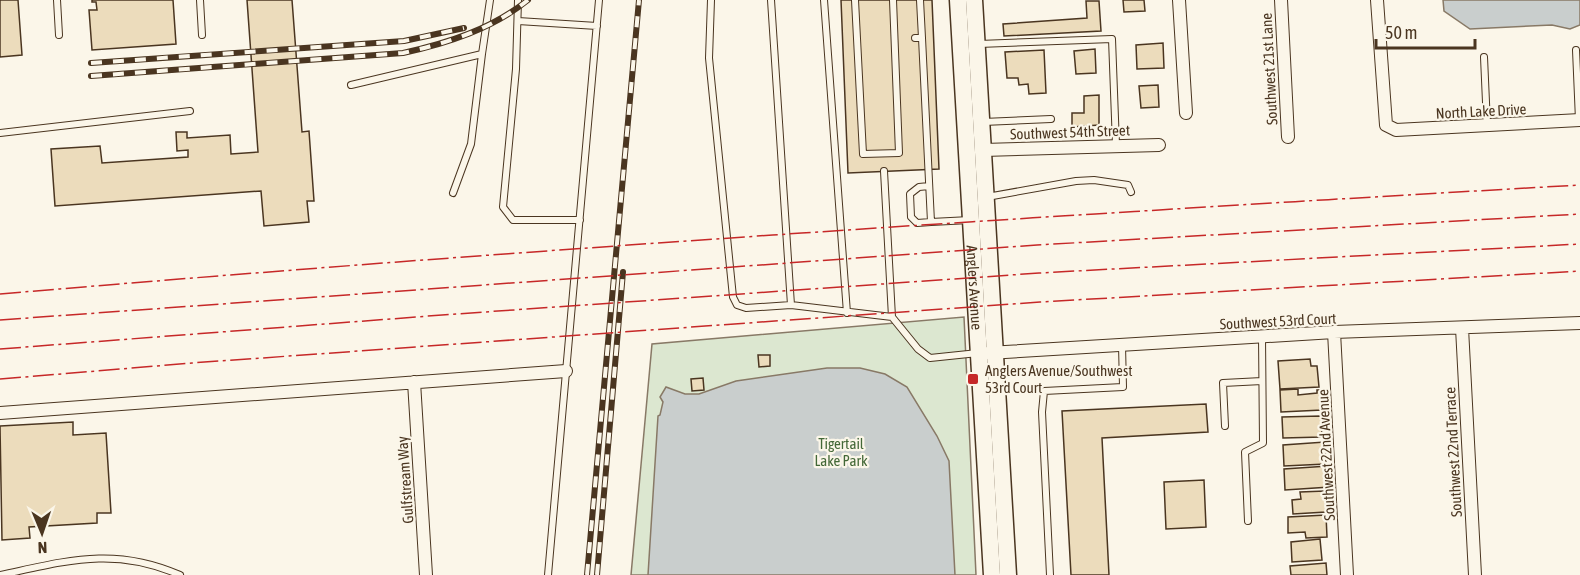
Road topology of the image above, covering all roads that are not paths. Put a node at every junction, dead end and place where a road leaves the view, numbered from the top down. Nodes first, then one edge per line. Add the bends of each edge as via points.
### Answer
1 (57, 0) edge
2 (200, 0) edge
3 (490, 0) edge
4 (518, 0) edge
5 (599, 0) edge
6 (711, 0) edge
7 (771, 0) edge
8 (824, 0) edge
9 (855, 0) edge
10 (893, 0) edge
11 (920, 0) edge
12 (958, 0) edge
13 (974, 0) edge
14 (1179, 0) edge
15 (1281, 0) edge
16 (1377, 0) edge
17 (518, 21) junction
18 (597, 26) junction
19 (59, 34) dead end
20 (202, 35) dead end
21 (976, 44) junction
22 (1576, 50) dead end
23 (482, 54) junction
24 (1484, 57) dead end
25 (351, 85) dead end
26 (190, 111) dead end
27 (1186, 113) dead end
28 (1051, 119) dead end
29 (1580, 120) edge
30 (981, 122) junction
31 (1487, 125) junction
32 (0, 133) edge
33 (1288, 137) dead end
34 (1116, 145) junction
35 (1158, 145) dead end
36 (983, 150) junction
37 (884, 171) dead end
38 (929, 186) junction
39 (1131, 192) dead end
40 (453, 193) dead end
41 (986, 198) junction
42 (580, 220) junction
43 (971, 220) junction
44 (931, 222) junction
45 (790, 305) junction
46 (847, 313) junction
47 (892, 317) junction
48 (1580, 323) edge
49 (1462, 328) junction
50 (1334, 332) junction
51 (1262, 337) junction
52 (1122, 345) junction
53 (996, 352) junction
54 (978, 353) junction
55 (566, 371) junction
56 (1262, 381) junction
57 (414, 382) junction
58 (0, 413) edge
59 (1225, 426) dead end
60 (1248, 521) dead end
61 (0, 575) edge
62 (180, 575) edge
63 (426, 575) edge
64 (548, 575) edge
65 (992, 575) edge
66 (1008, 575) edge
67 (1050, 575) edge
68 (1347, 575) edge
69 (1475, 575) edge

1 - 19 lane
2 - 20 lane
3 - 23 lane
4 - 17 lane
5 - 18 lane
6 - 45 lane via 709,58 733,297 737,305 746,308
7 - 45 lane
8 - 46 lane
9 - 10 lane via 863,154 899,153
11 - 38 lane via 918,38
12 - 43 street, Anglers Avenue
13 - 21 street, Anglers Avenue
14 - 27 street
15 - 33 street, Southwest 21st Lane
16 - 31 street, North Lake Drive via 1386,125 1396,130
17 - 18 lane
17 - 42 lane via 503,207 513,220
18 - 42 lane
21 - 30 street, Anglers Avenue
21 - 34 lane via 1112,39
22 - 29 lane
23 - 25 lane
23 - 40 lane via 471,144
24 - 31 lane
26 - 32 lane
28 - 30 lane
29 - 31 street, North Lake Drive
30 - 36 street, Anglers Avenue
34 - 35 street, Southwest 54th Street
34 - 36 street, Southwest 54th Street
36 - 41 street, Anglers Avenue
37 - 47 lane
38 - 44 lane
38 - 44 lane via 910,194 910,217 917,223
39 - 41 lane via 1128,186 1094,180
41 - 53 street, Anglers Avenue
42 - 55 lane
43 - 44 lane
43 - 54 street, Anglers Avenue
45 - 46 lane
46 - 47 lane
47 - 54 lane via 930,358
48 - 49 street, Southwest 53rd Court
49 - 50 street, Southwest 53rd Court
49 - 69 street, Southwest 22nd Terrace
50 - 51 street, Southwest 53rd Court
50 - 68 street, Southwest 22nd Avenue
51 - 52 street, Southwest 53rd Court
51 - 56 lane
52 - 53 street, Southwest 53rd Court
52 - 67 lane via 1124,387 1044,391
53 - 54 street, Southwest 53rd Court
53 - 66 street, Anglers Avenue
54 - 65 street, Anglers Avenue
55 - 57 street
55 - 64 lane
56 - 59 lane via 1223,383
56 - 60 lane via 1263,443 1245,452
57 - 58 street
57 - 63 street, Gulfstream Way
61 - 62 lane via 81,558 105,557 144,562

